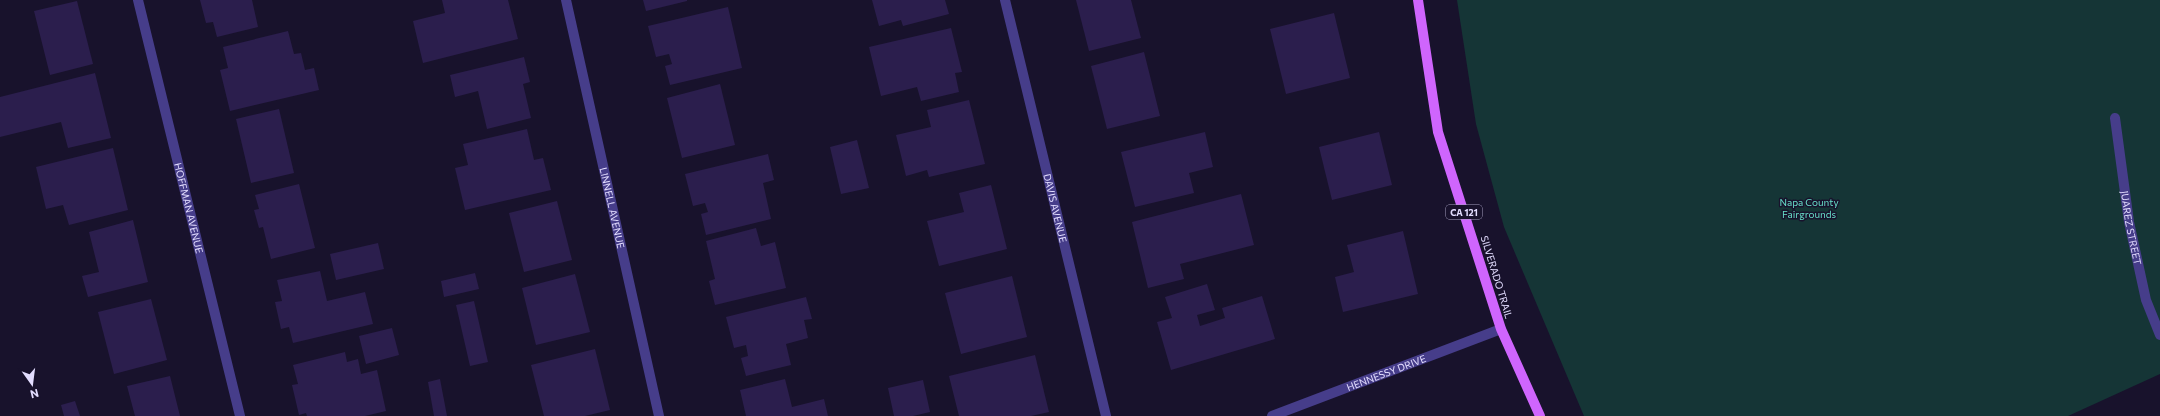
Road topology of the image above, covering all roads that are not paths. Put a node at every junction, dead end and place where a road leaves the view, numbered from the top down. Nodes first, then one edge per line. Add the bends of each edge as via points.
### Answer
1 (138, 0) edge
2 (566, 0) edge
3 (1005, 0) edge
4 (1418, 0) edge
5 (2115, 118) dead end
6 (1501, 329) junction
7 (2160, 335) edge
8 (240, 416) edge
9 (660, 416) edge
10 (1106, 416) edge
11 (1272, 416) edge
12 (1540, 416) edge

1 - 8 street, HOFFMAN AVENUE
2 - 9 street, LINNELL AVENUE
3 - 10 street, DAVIS AVENUE
4 - 6 main road, SILVERADO TRAIL / CA 121 via 1438,132
5 - 7 street, JUAREZ STREET via 2129,222 2146,300
6 - 11 street, HENNESSY DRIVE
6 - 12 main road, SILVERADO TRAIL / CA 121

